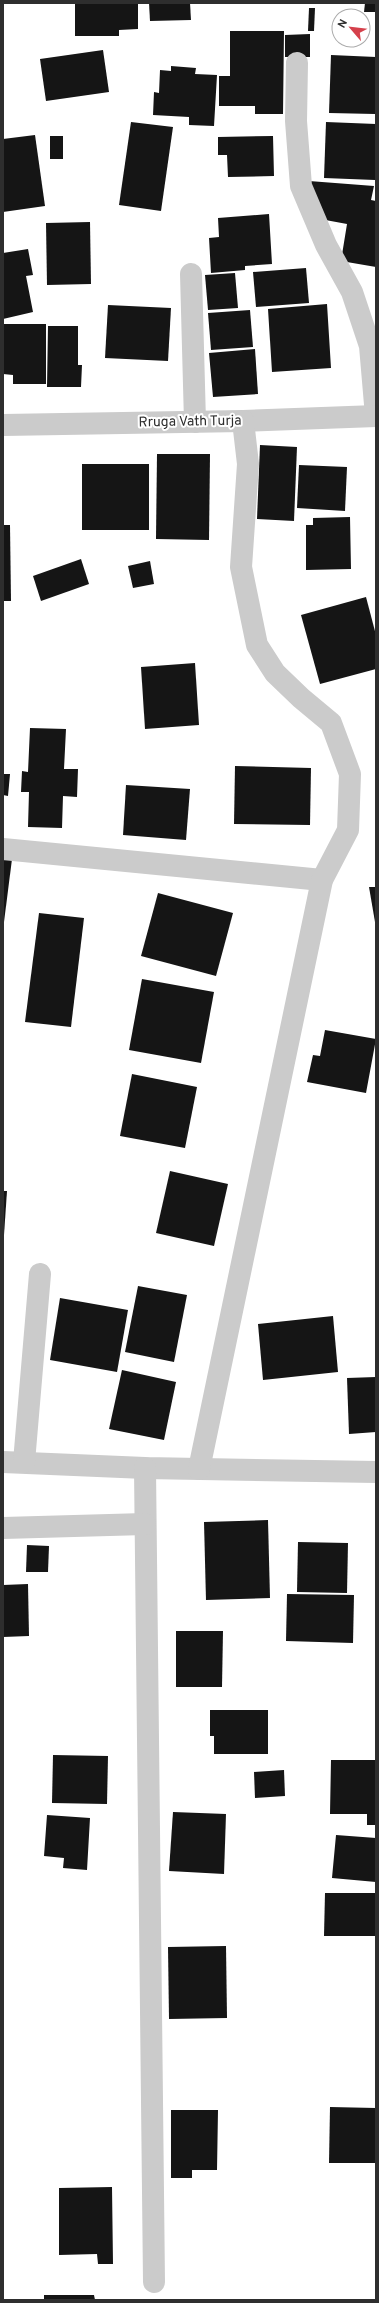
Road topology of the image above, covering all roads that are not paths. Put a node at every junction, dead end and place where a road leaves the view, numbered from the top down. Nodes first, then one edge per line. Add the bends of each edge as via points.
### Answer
1 (297, 63) dead end
2 (191, 274) dead end
3 (376, 416) edge
4 (243, 421) junction
5 (195, 422) junction
6 (3, 425) edge
7 (3, 849) edge
8 (322, 880) junction
9 (40, 1274) dead end
10 (13, 1462) edge
11 (145, 1468) junction
12 (199, 1468) junction
13 (376, 1472) edge
14 (146, 1524) junction
15 (3, 1528) edge
16 (154, 2282) dead end

1 - 3 street via 296,121 301,186 326,245 352,292 370,346
2 - 5 street
3 - 4 street, Rruga Vath Turja
4 - 5 street, Rruga Vath Turja
4 - 8 street via 248,464 241,567 257,645 275,673 331,723 350,774 348,830
5 - 6 street, Rruga Vath Turja
7 - 8 street
8 - 12 street
9 - 10 street
10 - 11 street
11 - 12 street
11 - 14 street
12 - 13 street
14 - 15 street
14 - 16 street

